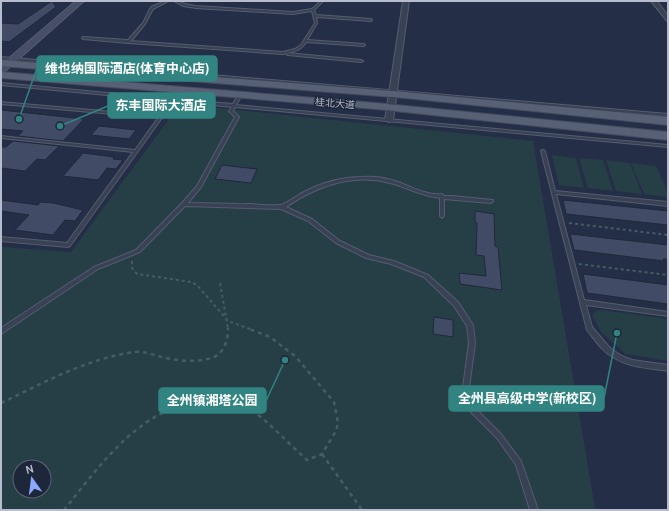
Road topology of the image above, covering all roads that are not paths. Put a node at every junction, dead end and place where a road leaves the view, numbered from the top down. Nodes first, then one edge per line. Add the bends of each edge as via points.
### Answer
1 (80, 1) edge
2 (167, 1) edge
3 (175, 1) edge
4 (322, 1) edge
5 (406, 1) edge
6 (654, 1) edge
7 (313, 10) junction
8 (316, 16) junction
9 (371, 20) dead end
10 (668, 20) edge
11 (83, 38) dead end
12 (305, 41) junction
13 (128, 42) junction
14 (364, 45) dead end
15 (283, 53) junction
16 (361, 61) dead end
17 (5, 63) edge
18 (1, 76) edge
19 (1, 84) edge
20 (180, 90) junction
21 (394, 92) junction
22 (240, 95) junction
23 (172, 100) junction
24 (1, 103) edge
25 (234, 105) junction
26 (391, 108) junction
27 (668, 115) edge
28 (160, 117) junction
29 (389, 120) junction
30 (668, 121) edge
31 (668, 136) edge
32 (1, 137) edge
33 (668, 146) edge
34 (136, 151) junction
35 (543, 151) dead end
36 (554, 192) junction
37 (442, 196) junction
38 (491, 200) dead end
39 (184, 204) junction
40 (668, 204) edge
41 (282, 207) junction
42 (442, 216) dead end
43 (1, 239) edge
44 (582, 302) junction
45 (668, 314) edge
46 (1, 330) edge
47 (668, 368) edge
48 (534, 510) edge

1 - 17 main road
2 - 13 lane via 152,8 144,23
3 - 7 lane via 196,8 286,13
4 - 7 lane
5 - 21 street
6 - 10 street
7 - 8 lane
8 - 9 lane
8 - 12 lane via 316,24
11 - 13 lane
12 - 14 lane
12 - 15 lane via 299,49
13 - 15 lane
15 - 16 lane
17 - 21 main road, 桂北大道
18 - 20 main road, 桂北大道
19 - 23 lane
20 - 22 main road, 桂北大道
20 - 23 lane
21 - 26 street
21 - 27 lane
21 - 30 main road, 桂北大道
22 - 25 lane
22 - 26 main road, 桂北大道
23 - 25 lane
23 - 28 lane
24 - 28 lane
25 - 29 lane
25 - 39 lane via 231,111 237,117 199,187
26 - 29 street
26 - 31 main road, 桂北大道
28 - 34 lane
29 - 33 lane
32 - 34 lane
34 - 43 lane via 68,245
35 - 36 lane
36 - 40 lane
36 - 44 lane
37 - 38 lane
37 - 41 lane via 426,194 389,181 358,178 321,186
37 - 42 lane
39 - 41 lane
39 - 46 lane via 143,248 96,268
41 - 48 lane via 310,220 338,242 368,256 392,262 426,276 456,304 467,319 472,336 465,391 468,400 472,409 510,449 519,463
44 - 45 lane
44 - 47 lane via 589,328 612,354 625,362

